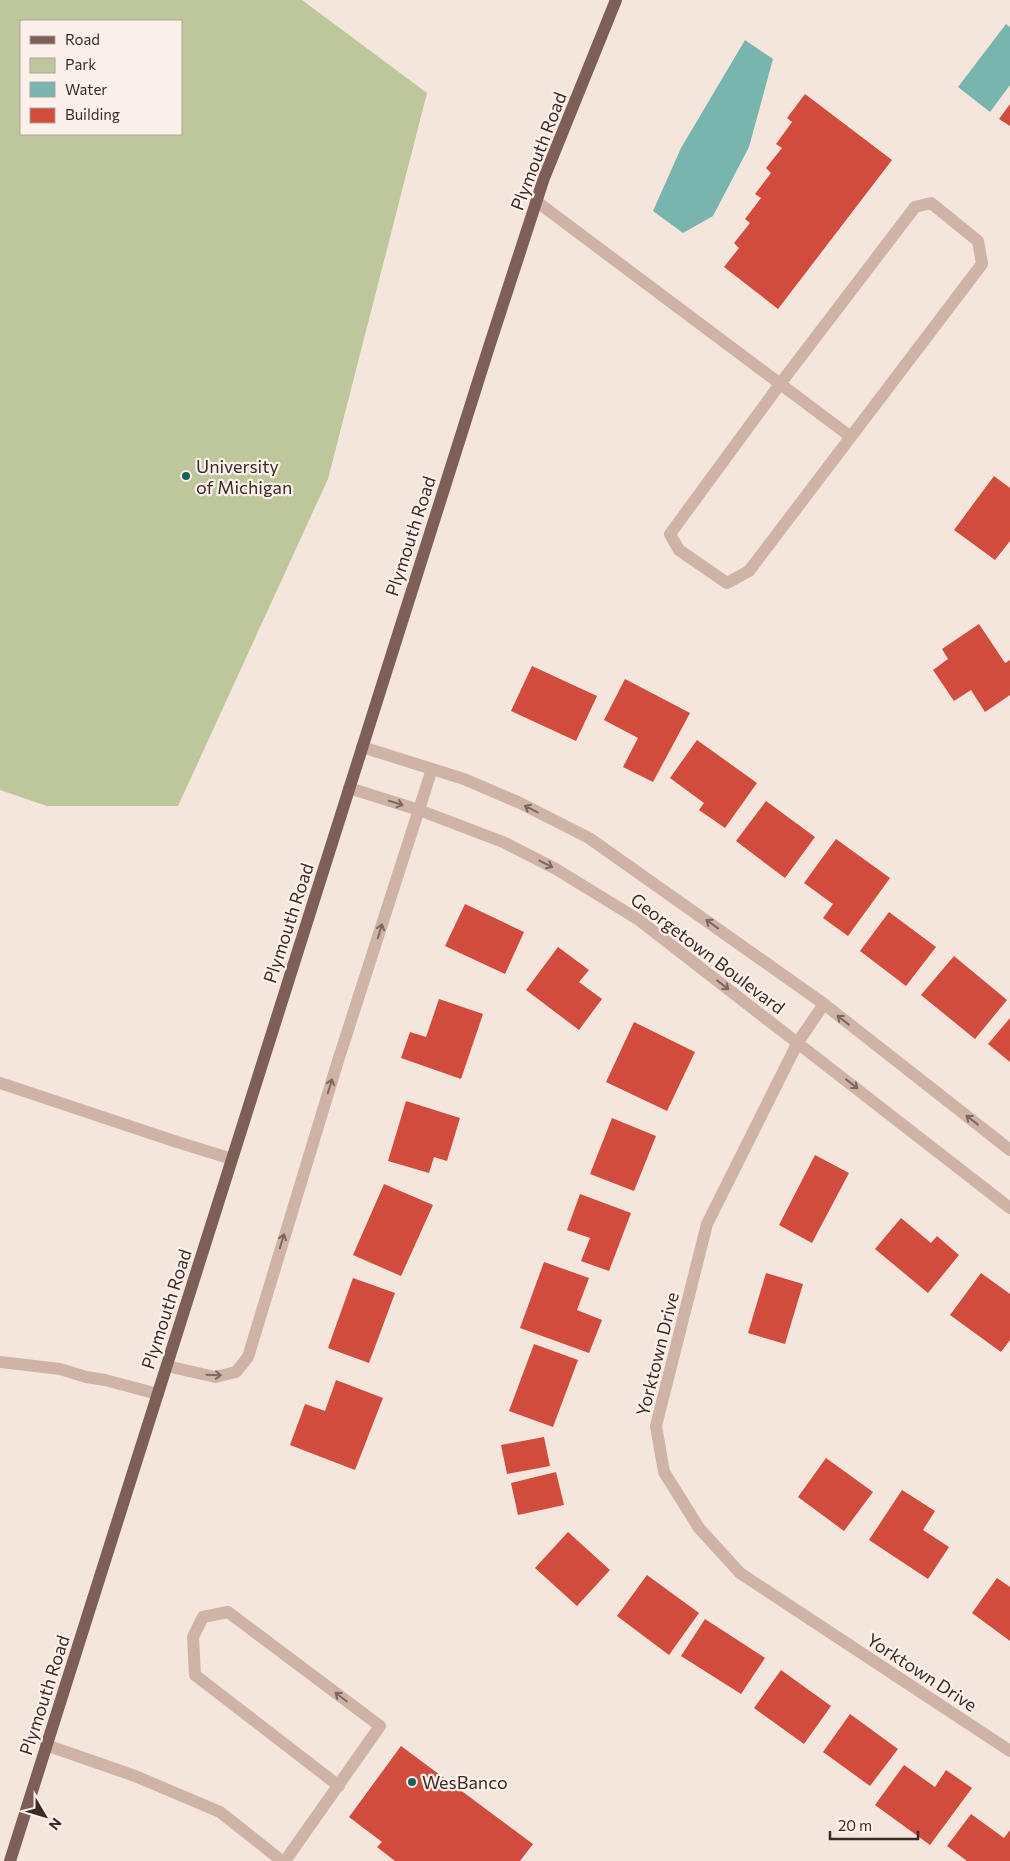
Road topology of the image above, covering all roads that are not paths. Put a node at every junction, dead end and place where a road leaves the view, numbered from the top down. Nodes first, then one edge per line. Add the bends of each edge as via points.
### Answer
1 (616, 0) edge
2 (536, 201) junction
3 (780, 384) junction
4 (851, 437) junction
5 (362, 747) junction
6 (432, 769) junction
7 (349, 788) junction
8 (419, 810) junction
9 (824, 1004) junction
10 (798, 1042) junction
11 (0, 1084) edge
12 (1010, 1150) edge
13 (232, 1159) junction
14 (1010, 1208) edge
15 (0, 1362) edge
16 (167, 1366) junction
17 (158, 1394) junction
18 (46, 1745) junction
19 (1010, 1751) edge
20 (338, 1786) junction
21 (10, 1861) edge
22 (283, 1861) edge

1 - 2 main road, Plymouth Road
2 - 3 street
2 - 5 main road, Plymouth Road
3 - 4 street
3 - 4 street via 670,534 679,550 728,583 749,571
3 - 4 street via 915,206 931,203 978,241 982,264
5 - 6 street, Georgetown Boulevard
5 - 7 main road, Plymouth Road
6 - 8 street
9 -> 6 street, Georgetown Boulevard via 589,838 520,803
7 -> 8 street, Georgetown Boulevard
7 - 13 main road, Plymouth Road
8 -> 10 street, Georgetown Boulevard via 504,842 556,869 639,920
16 -> 8 street via 215,1377 236,1372 248,1357
9 - 10 street, Yorktown Drive
12 -> 9 street, Georgetown Boulevard
10 -> 14 street, Georgetown Boulevard
10 - 19 street, Yorktown Drive via 707,1224 656,1426 664,1472 699,1528 740,1573
11 - 13 street
13 - 16 main road, Plymouth Road
15 - 17 street via 60,1369
16 - 17 main road, Plymouth Road
17 - 18 main road, Plymouth Road
18 - 21 main road, Plymouth Road
18 - 22 street via 135,1776 220,1812
20 -> 20 street via 380,1726 228,1612 203,1617 193,1637 194,1675
20 - 22 street

